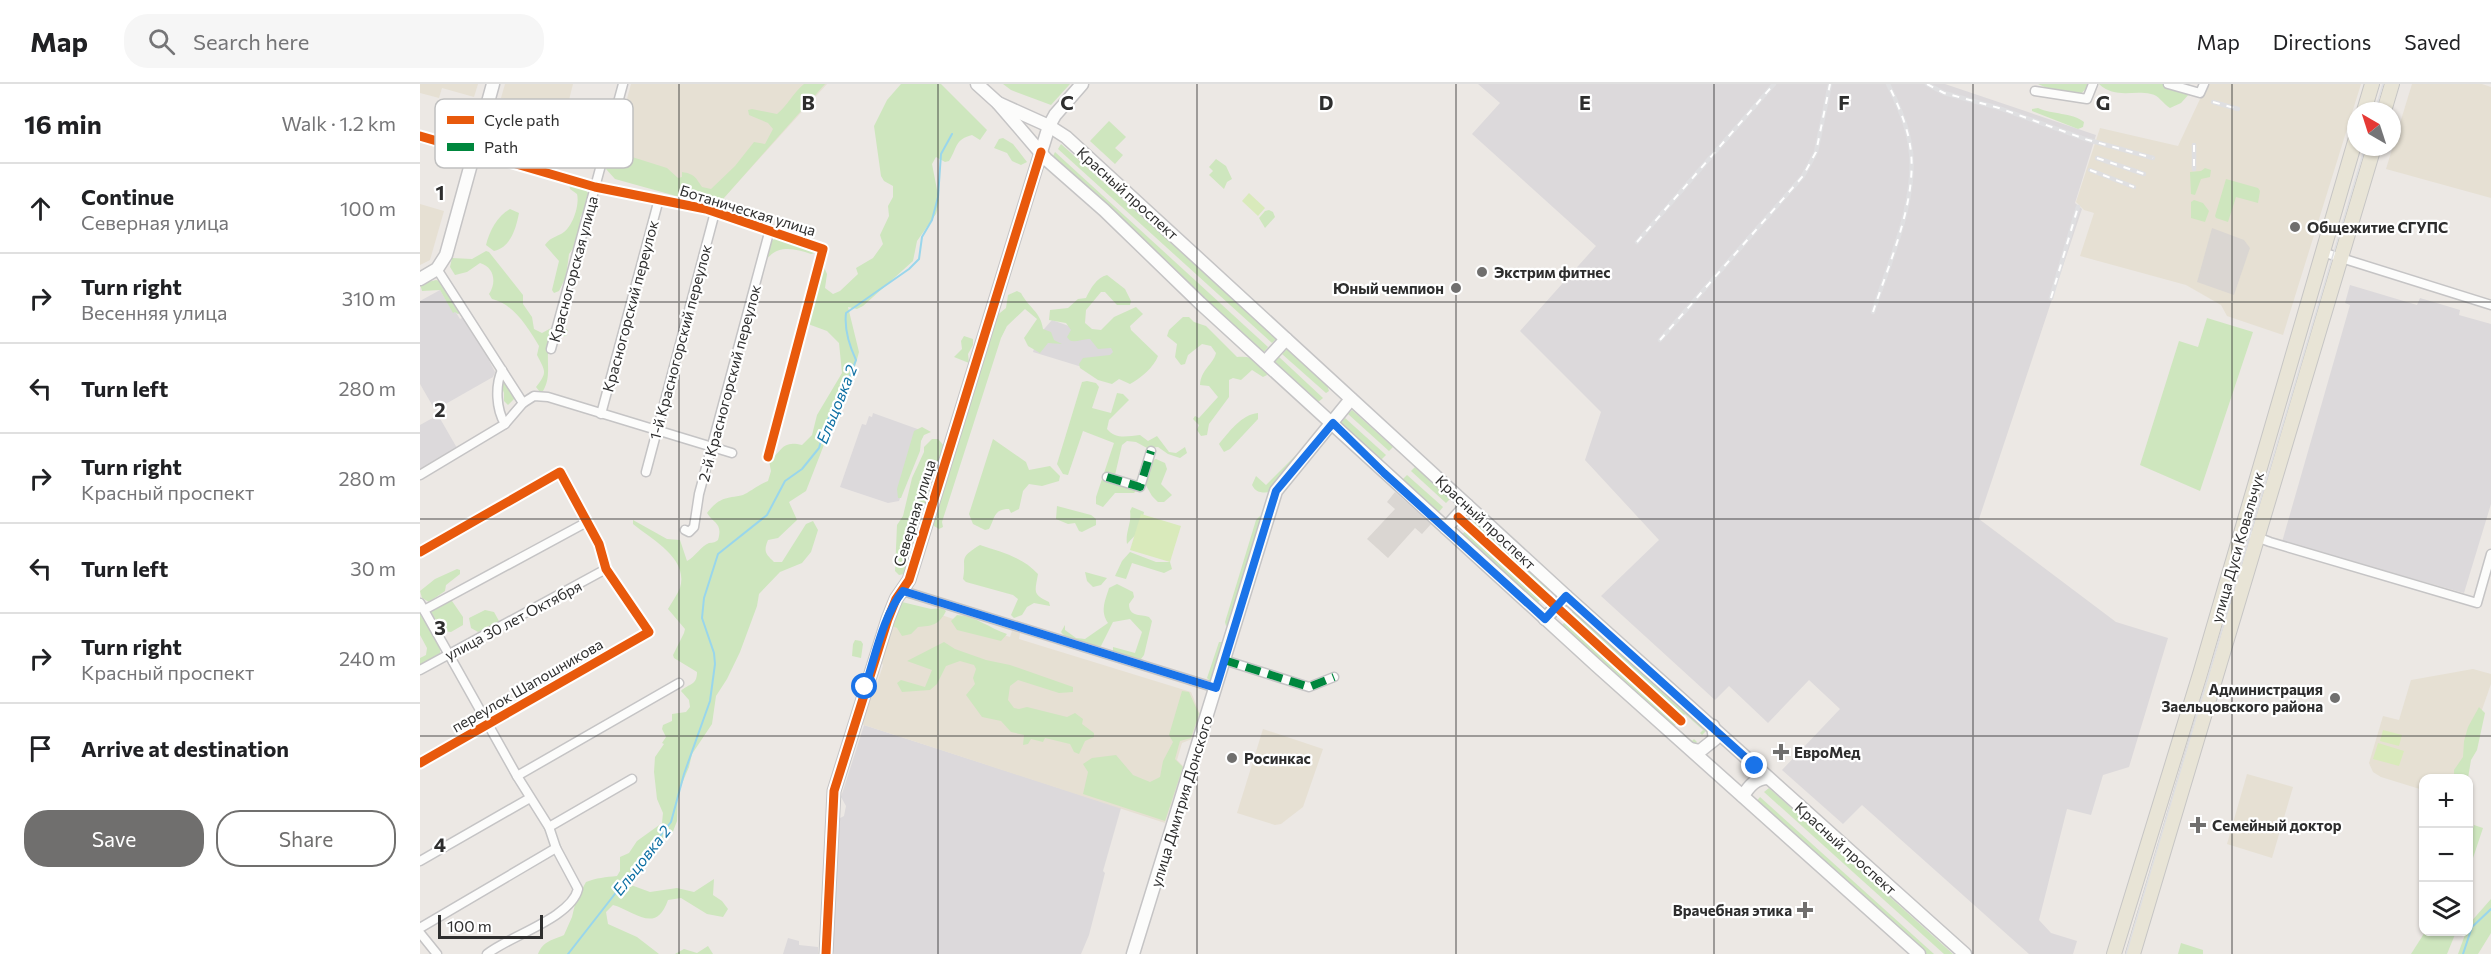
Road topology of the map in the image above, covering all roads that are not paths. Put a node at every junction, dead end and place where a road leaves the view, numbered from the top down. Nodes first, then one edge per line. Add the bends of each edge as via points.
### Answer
1 (493, 84) edge
2 (623, 84) edge
3 (977, 84) edge
4 (1083, 84) edge
5 (2093, 84) edge
6 (2168, 84) edge
7 (2204, 84) edge
8 (2372, 84) edge
9 (2392, 84) edge
10 (2035, 91) dead end
11 (489, 99) edge
12 (619, 99) edge
13 (2367, 102) edge
14 (2387, 102) edge
15 (998, 103) junction
16 (1049, 126) junction
17 (420, 136) edge
18 (435, 140) edge
19 (1041, 152) junction
20 (2351, 156) edge
21 (2371, 156) edge
22 (470, 168) edge
23 (532, 168) edge
24 (600, 168) edge
25 (595, 187) junction
26 (659, 199) junction
27 (715, 212) junction
28 (770, 229) junction
29 (2322, 252) junction
30 (2341, 258) junction
31 (437, 269) junction
32 (420, 279) edge
33 (2491, 305) edge
34 (1286, 339) junction
35 (551, 349) dead end
36 (1265, 362) junction
37 (502, 370) junction
38 (1351, 399) junction
39 (522, 403) junction
40 (601, 414) junction
41 (506, 423) junction
42 (1333, 423) junction
43 (657, 430) junction
44 (712, 448) junction
45 (1151, 451) dead end
46 (732, 453) dead end
47 (768, 457) dead end
48 (646, 472) dead end
49 (420, 475) edge
50 (1107, 477) dead end
51 (1467, 505) junction
52 (587, 522) junction
53 (1446, 528) junction
54 (685, 530) dead end
55 (2241, 531) junction
56 (2257, 537) junction
57 (420, 552) edge
58 (2491, 554) edge
59 (606, 569) junction
60 (903, 591) junction
61 (1566, 596) junction
62 (422, 607) edge
63 (1545, 619) junction
64 (448, 654) junction
65 (1224, 660) junction
66 (420, 670) edge
67 (1334, 676) dead end
68 (679, 683) dead end
69 (1216, 688) junction
70 (488, 725) junction
71 (1713, 726) junction
72 (1691, 749) junction
73 (420, 763) edge
74 (517, 776) junction
75 (1768, 778) junction
76 (632, 779) dead end
77 (1743, 796) junction
78 (530, 798) junction
79 (549, 827) junction
80 (556, 848) junction
81 (420, 861) edge
82 (420, 928) edge
83 (420, 933) edge
84 (437, 954) edge
85 (487, 954) edge
86 (826, 954) edge
87 (1133, 954) edge
88 (1919, 954) edge
89 (1965, 954) edge
90 (2114, 954) edge
91 (2133, 954) edge

1 - 11 main road
2 - 12 street, Красногорская улица
3 - 15 main road, Красный проспект
4 - 16 main road, Северная улица
5 - 10 street via 2087,99
6 - 7 street via 2200,93
8 - 13 main road
9 - 14 main road
15 - 16 main road, Красный проспект
15 - 19 main road, Красный проспект
16 - 19 main road, Северная улица
16 - 34 main road, Красный проспект via 1066,137
17 - 18 street, Ботаническая улица
19 - 36 main road, Красный проспект
19 - 60 main road, Северная улица
20 - 29 main road, улица Дуси Ковальчук
21 - 30 main road, улица Дуси Ковальчук
22 - 31 main road via 446,255
23 - 25 street, Ботаническая улица
24 - 25 street, Красногорская улица
25 - 26 street, Ботаническая улица
25 - 35 street, Красногорская улица
26 - 27 street, Ботаническая улица
26 - 40 street, Красногорский переулок
27 - 28 street, Ботаническая улица
27 - 43 street, 1-й Красногорский переулок
28 - 44 street, 2-й Красногорский переулок
28 - 47 street, Ботаническая улица via 824,249
29 - 30 street
29 - 55 main road, улица Дуси Ковальчук
30 - 33 street
30 - 56 main road, улица Дуси Ковальчук
31 - 32 main road
31 - 37 street
34 - 36 main road
34 - 38 main road, Красный проспект
36 - 42 main road, Красный проспект
37 - 39 street
37 - 41 street via 497,390 500,415
38 - 42 main road, улица Дмитрия Донского
38 - 51 main road, Красный проспект
39 - 40 street via 534,396 548,397
39 - 41 street
40 - 43 street
41 - 49 street
42 - 53 main road, Красный проспект
42 - 65 main road, улица Дмитрия Донского via 1276,491
43 - 44 street
43 - 48 street, 1-й Красногорский переулок
44 - 46 street
44 - 54 street, 2-й Красногорский переулок via 694,527 689,532
45 - 50 street via 1140,487
51 - 53 main road
51 - 61 main road, Красный проспект
52 - 57 street via 560,472
52 - 59 street
52 - 62 street
53 - 63 main road, Красный проспект
55 - 56 street
55 - 90 main road, улица Дуси Ковальчук
56 - 58 street via 2477,603
56 - 91 main road, улица Дуси Ковальчук
59 - 64 street, улица 30 лет Октября
59 - 70 street, переулок Шапошникова via 649,632
60 - 69 street
60 - 86 main road, Северная улица via 880,642 834,791
61 - 63 main road
61 - 71 main road, Красный проспект
62 - 64 street
63 - 72 main road, Красный проспект
64 - 66 street, улица 30 лет Октября
64 - 70 street
65 - 67 street via 1309,687
65 - 69 main road, улица Дмитрия Донского
68 - 74 street
69 - 87 main road, улица Дмитрия Донского
70 - 73 street, переулок Шапошникова
70 - 74 street
71 - 72 main road via 1715,739 1700,752
71 - 75 main road, Красный проспект
72 - 77 main road, Красный проспект
74 - 78 street
75 - 77 main road via 1760,778
75 - 89 main road, Красный проспект
76 - 79 street
77 - 88 main road, Красный проспект
78 - 79 street
78 - 81 street
79 - 80 street
80 - 82 street
80 - 85 street via 578,888 572,902 536,928
83 - 84 street

